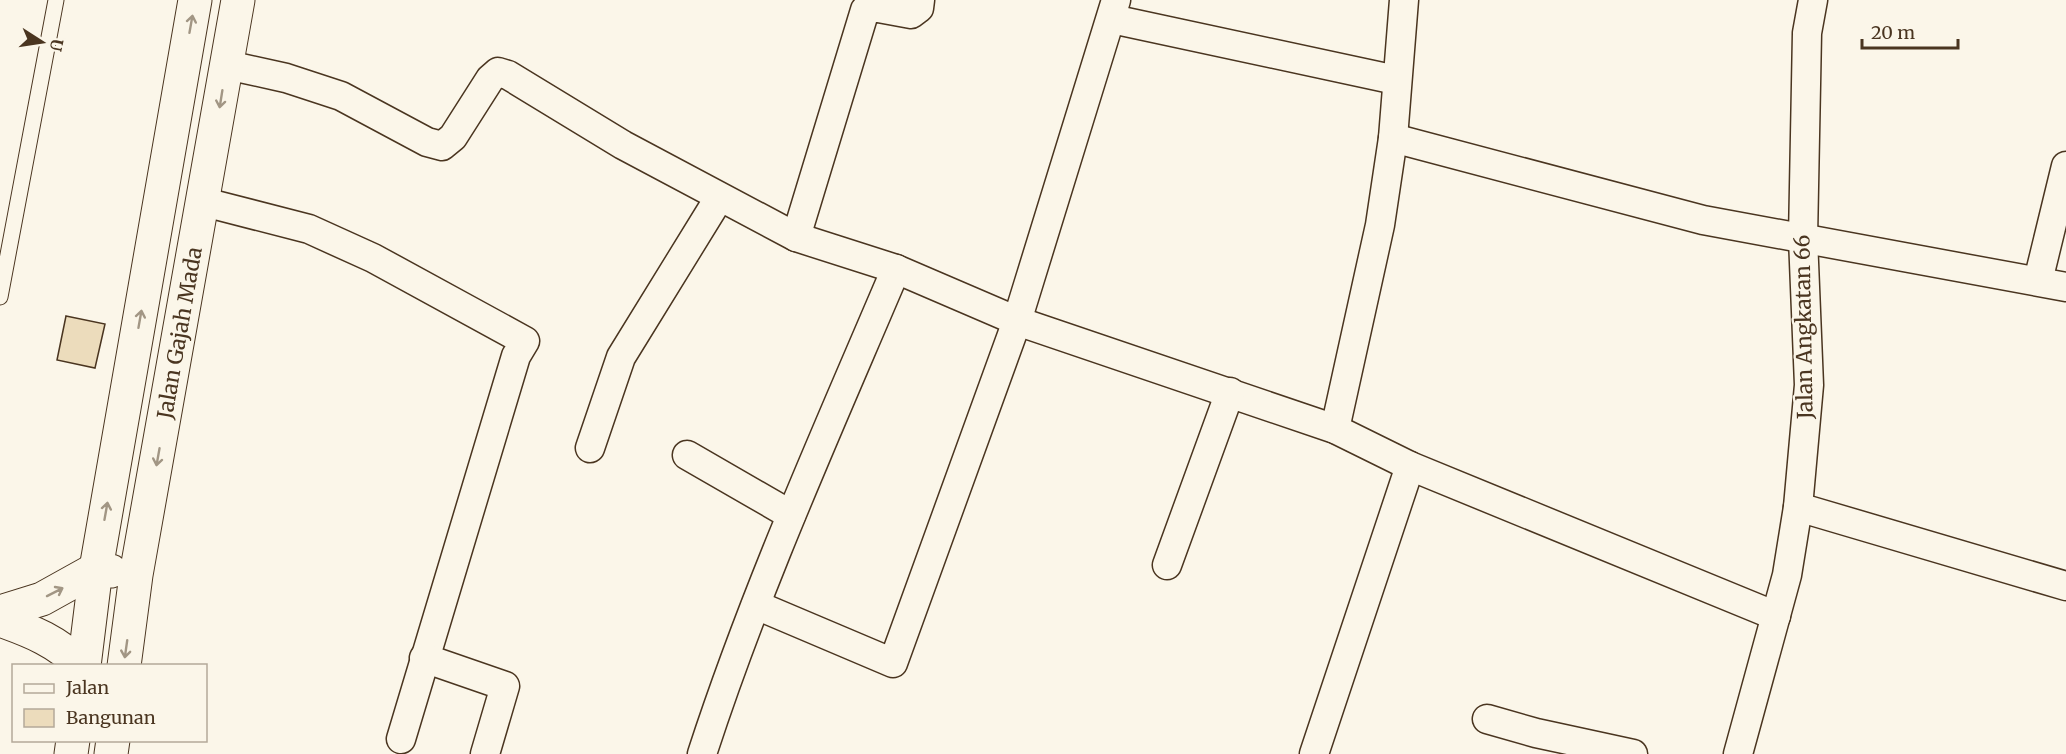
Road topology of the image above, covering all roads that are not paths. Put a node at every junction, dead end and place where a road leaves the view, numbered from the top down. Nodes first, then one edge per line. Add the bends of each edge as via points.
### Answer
1 (56, 0) edge
2 (195, 0) edge
3 (238, 0) edge
4 (920, 0) edge
5 (1404, 0) edge
6 (1813, 0) edge
7 (1114, 10) edge
8 (227, 65) junction
9 (1396, 81) junction
10 (1393, 138) junction
11 (2066, 166) edge
12 (719, 198) junction
13 (204, 202) junction
14 (796, 237) junction
15 (1803, 238) junction
16 (896, 269) junction
17 (2038, 280) junction
18 (2066, 286) edge
19 (0, 297) edge
20 (1017, 321) junction
21 (1230, 392) junction
22 (1335, 429) junction
23 (590, 448) dead end
24 (687, 455) dead end
25 (1410, 466) junction
26 (1798, 507) junction
27 (791, 515) junction
28 (1167, 565) dead end
29 (96, 569) junction
30 (136, 575) junction
31 (2066, 586) edge
32 (756, 605) junction
33 (0, 612) edge
34 (1776, 616) junction
35 (0, 620) edge
36 (424, 658) junction
37 (80, 664) edge
38 (82, 664) edge
39 (124, 664) edge
40 (1487, 719) dead end
41 (401, 739) dead end
42 (485, 754) edge
43 (702, 754) edge
44 (1314, 754) edge
45 (1633, 754) edge
46 (1738, 754) edge

1 - 19 lane
29 -> 2 highway, Jalan Gajah Mada
3 - 8 highway, Jalan Gajah Mada
4 - 14 street via 919,8 911,14 873,7 865,10
5 - 9 street
6 - 15 street, Jalan Angkatan 66 via 1807,33
7 - 9 street
7 - 20 street
8 - 12 street via 341,96 427,142 442,146 453,137 498,72
8 -> 13 highway, Jalan Gajah Mada
9 - 10 street
10 - 15 street via 1703,220
10 - 22 street via 1380,225
11 - 17 street
12 - 14 street
12 - 23 street via 621,357
13 -> 30 highway, Jalan Gajah Mada
13 - 36 street via 309,229 373,258 525,340 516,356
14 - 16 street
15 - 17 street
15 - 26 street, Jalan Angkatan 66 via 1809,385
16 - 20 street
16 - 27 street
17 - 18 street
20 - 21 street
20 - 32 street via 893,663
21 - 22 street
21 - 28 street
22 - 25 street
24 - 27 street
25 - 34 street
25 - 44 street
26 - 31 street
26 - 34 street, Jalan Angkatan 66
27 - 32 street
29 - 30 highway
33 -> 29 highway via 42,598
29 - 38 highway, Jalan Gajah Mada
30 -> 39 highway, Jalan Gajah Mada
32 - 43 street
34 - 46 street, Jalan Angkatan 66
35 - 37 highway via 34,632 66,650
36 - 41 street
36 - 42 street via 505,686
40 - 45 street

